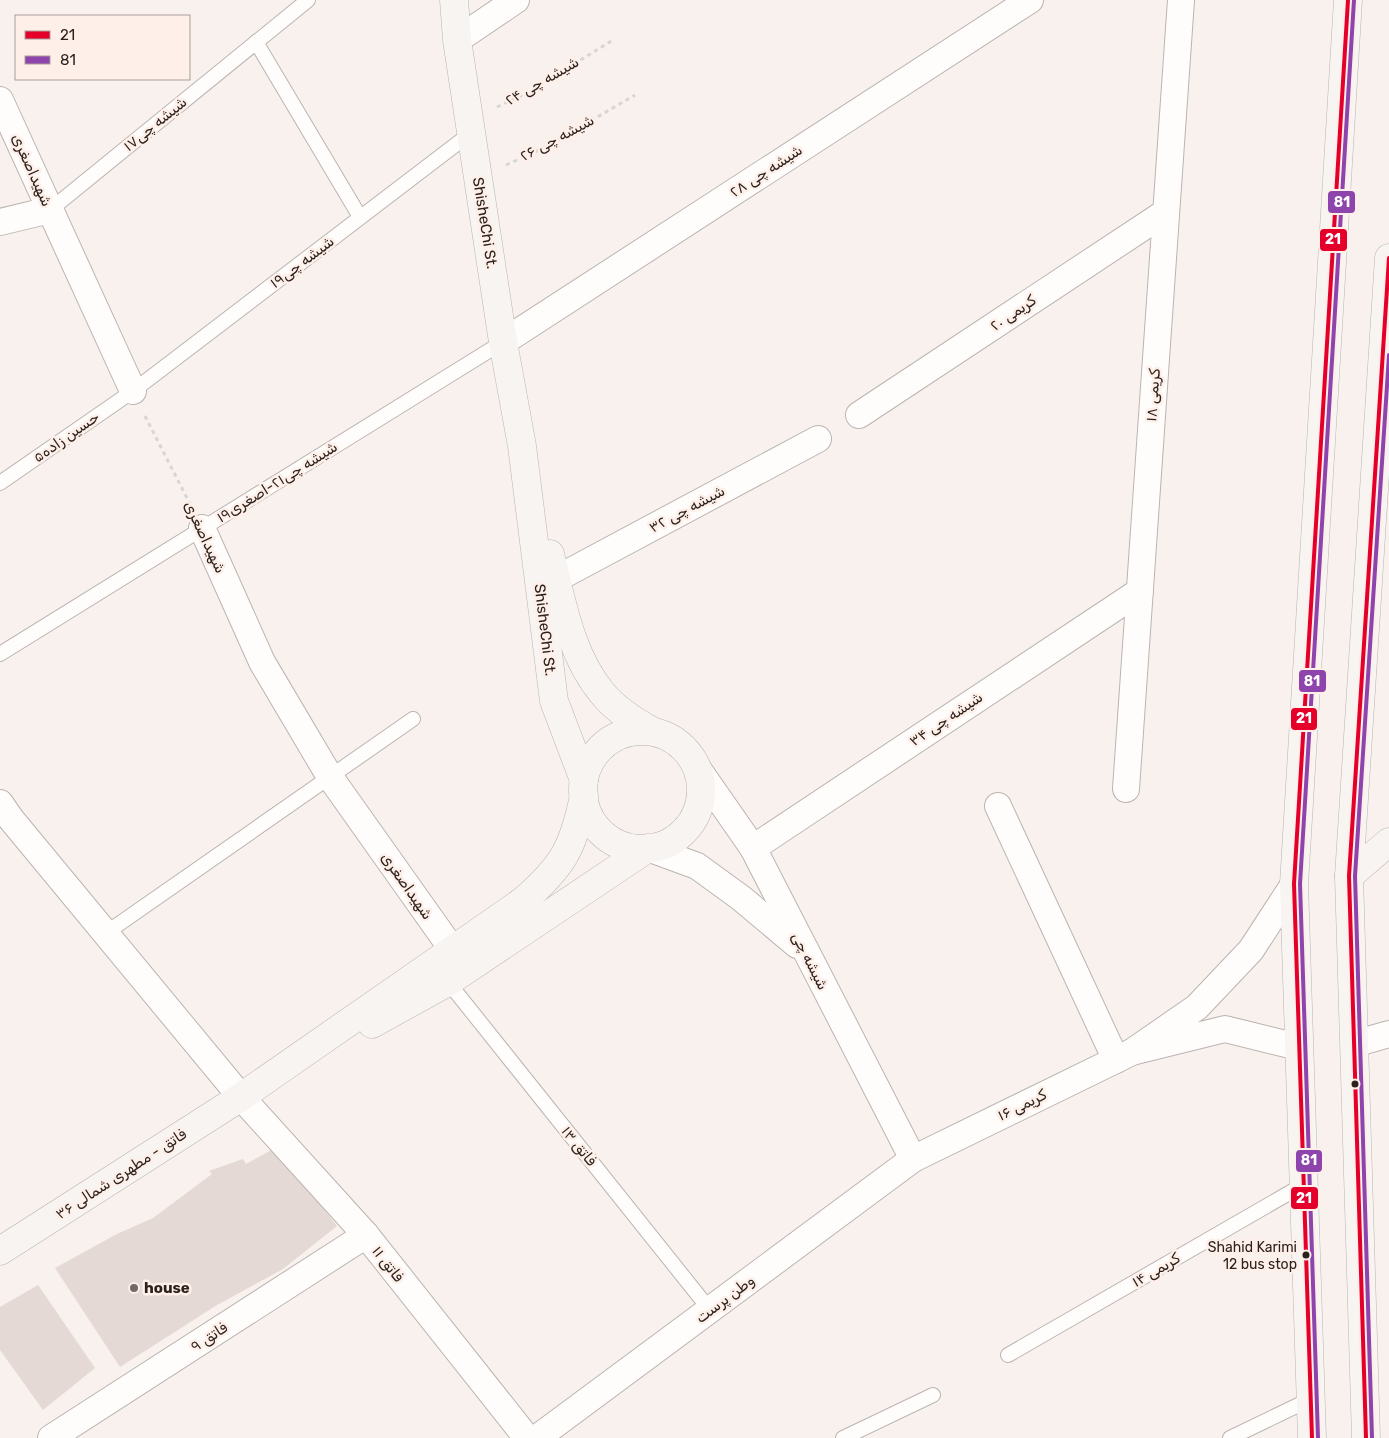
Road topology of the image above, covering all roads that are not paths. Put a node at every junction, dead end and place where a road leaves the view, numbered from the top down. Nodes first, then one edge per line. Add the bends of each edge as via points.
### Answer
1 (308, 0) edge
2 (454, 0) edge
3 (516, 0) edge
4 (1030, 0) edge
5 (1181, 0) edge
6 (1348, 0) edge
7 (457, 40) junction
8 (256, 42) junction
9 (0, 100) edge
10 (470, 126) junction
11 (50, 210) junction
12 (1166, 212) junction
13 (360, 217) junction
14 (0, 222) edge
15 (1389, 258) edge
16 (503, 342) junction
17 (133, 391) junction
18 (859, 415) dead end
19 (818, 439) dead end
20 (522, 446) junction
21 (0, 483) edge
22 (202, 528) junction
23 (556, 579) junction
24 (1140, 591) junction
25 (0, 654) edge
26 (413, 719) dead end
27 (652, 732) junction
28 (698, 769) junction
29 (330, 777) junction
30 (584, 788) junction
31 (1126, 789) dead end
32 (998, 806) dead end
33 (4, 815) edge
34 (1389, 842) edge
35 (648, 848) junction
36 (753, 848) junction
37 (1349, 876) junction
38 (1294, 884) junction
39 (106, 933) junction
40 (452, 949) junction
41 (806, 952) junction
42 (448, 982) junction
43 (1389, 1034) edge
44 (1354, 1044) junction
45 (1298, 1047) junction
46 (1124, 1056) junction
47 (241, 1097) junction
48 (913, 1159) junction
49 (1303, 1185) junction
50 (366, 1235) junction
51 (0, 1251) edge
52 (710, 1310) junction
53 (1008, 1355) dead end
54 (933, 1395) dead end
55 (1310, 1399) junction
56 (562, 1430) edge
57 (51, 1438) edge
58 (527, 1438) edge
59 (537, 1438) edge
60 (842, 1438) edge
61 (1230, 1438) edge
62 (1312, 1438) edge
63 (1366, 1438) edge

1 - 8 lane, شیشه چی۱۷
2 - 7 street, ShisheChi St.
3 - 7 street
4 - 16 street, شیشه چی ۲۸
5 - 12 street, کریمی ۱۸
6 - 38 street
7 - 10 street, ShisheChi St.
8 - 11 lane, شیشه چی۱۷
8 - 13 lane
9 - 11 street, شهیداصغری
10 - 13 lane, شیشه چی۱۹
10 - 16 street, ShisheChi St.
11 - 14 street
11 - 17 street, شهیداصغری
12 - 18 street, کریمی ۲۰
12 - 24 street, کریمی ۱۸
13 - 17 lane, شیشه چی۱۹
15 - 37 street
16 - 20 street, ShisheChi St.
16 - 22 lane, شیشه چی۲۱-اصغری۱۹
17 - 21 lane, حسین زاده۵
19 - 23 street, شیشه چی ۳۲
20 - 23 street, ShisheChi St.
20 - 30 street, ShisheChi St. via 554,701
22 - 25 lane, شیشه چی۲۱-اصغری۱۹
22 - 29 street, شهیداصغری via 262,662
23 - 27 street, ShisheChi St. via 573,642 585,670 603,695
24 - 31 street, کریمی ۱۸
24 - 36 street, شیشه چی ۳۴
26 - 29 lane
27 - 28 street via 680,744
27 - 30 street via 621,734 608,742 588,766
28 - 35 street via 700,799 688,827 663,845
28 - 36 street, شیشه چی
29 - 39 lane
29 - 40 street, شهیداصغری
30 - 35 street via 587,811 605,836 618,844
30 - 40 street via 578,825 567,852 550,877 522,901
32 - 46 street
33 - 39 street
34 - 37 street
35 - 41 street via 697,866
35 - 42 street
36 - 41 street, شیشه چی
37 - 44 street
38 - 45 street
38 - 46 street, کریمی ۱۶ via 1251,950 1196,1007
39 - 47 street
40 - 47 street
41 - 48 street, شیشه چی
42 - 47 street
42 - 52 lane, فاتق ۱۳
43 - 44 street
44 - 63 street
45 - 46 street, کریمی ۱۶ via 1226,1029
45 - 49 street
46 - 48 street, کریمی ۱۶
47 - 50 street, فاتق ۱۱
47 - 51 street, فاتق - مطهری شمالی ۳۶
48 - 52 street, وطن پرست
49 - 53 lane, کریمی ۱۴
49 - 55 street
50 - 57 street, فاتق ۹
50 - 58 street, فاتق ۱۱
52 - 56 street, وطن پرست
54 - 60 lane
55 - 61 lane
55 - 62 street
56 - 59 street, وطن پرست

